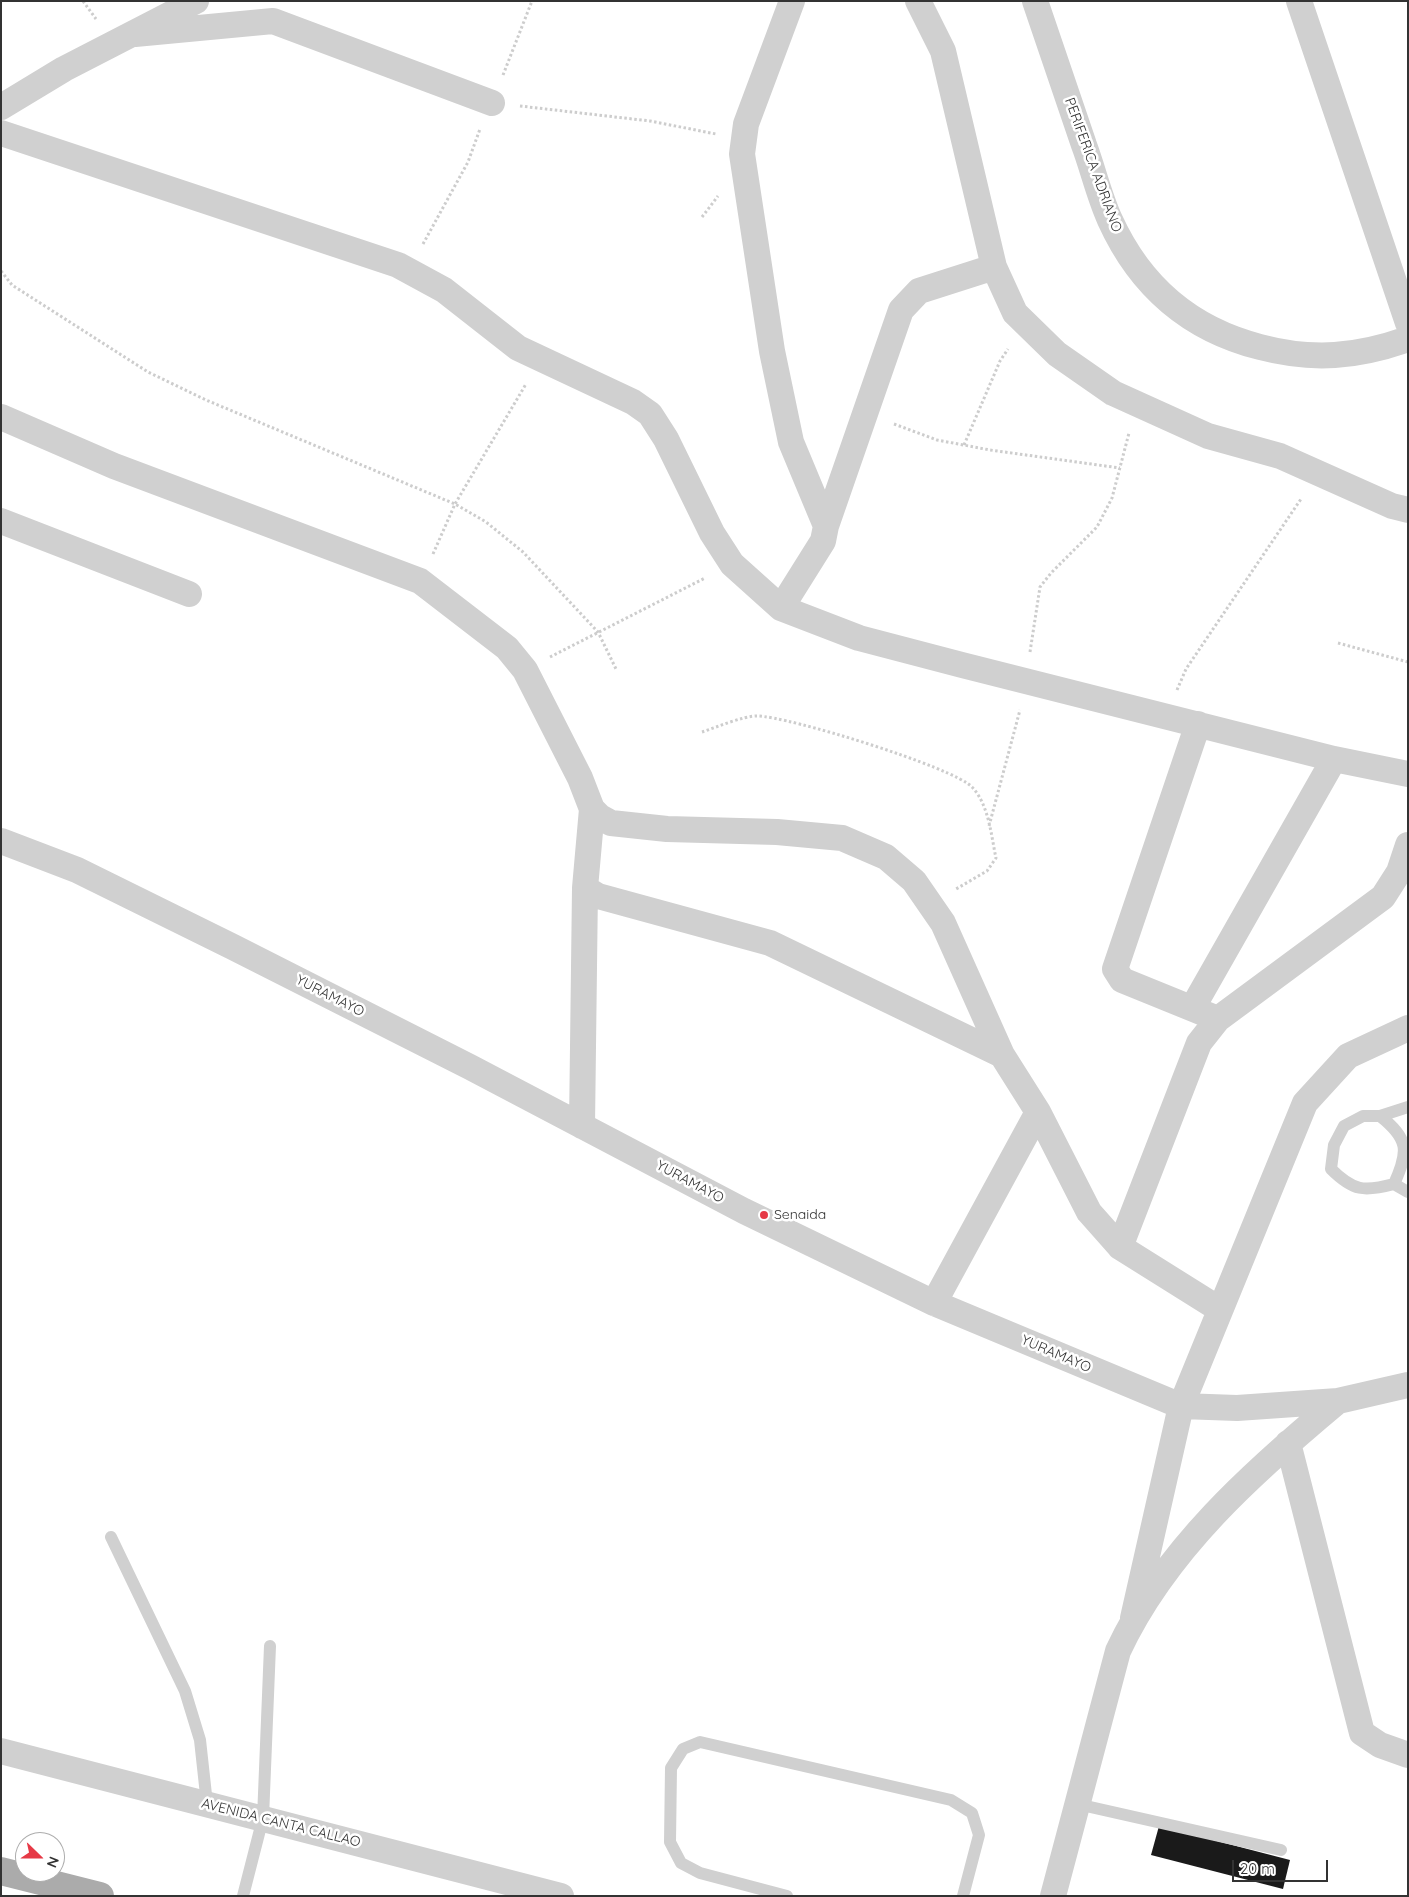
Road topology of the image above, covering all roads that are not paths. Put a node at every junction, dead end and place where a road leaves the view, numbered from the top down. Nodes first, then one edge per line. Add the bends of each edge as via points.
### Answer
1 (196, 1) edge
2 (792, 1) edge
3 (918, 1) edge
4 (1035, 1) edge
5 (1299, 1) edge
6 (135, 34) junction
7 (492, 103) road end
8 (1, 107) edge
9 (1, 133) edge
10 (994, 267) junction
11 (1408, 323) edge
12 (1408, 339) edge
13 (1, 417) edge
14 (1408, 510) edge
15 (1, 521) edge
16 (826, 526) junction
17 (189, 594) dead end
18 (781, 608) junction
19 (1198, 724) junction
20 (1334, 759) junction
21 (1408, 774) edge
22 (592, 809) junction
23 (1, 840) edge
24 (1408, 845) edge
25 (585, 888) junction
26 (1193, 1007) junction
27 (1218, 1020) junction
28 (1408, 1028) edge
29 (1002, 1055) junction
30 (1408, 1107) edge
31 (1038, 1112) junction
32 (1380, 1116) junction
33 (582, 1126) junction
34 (1394, 1184) junction
35 (1408, 1192) edge
36 (1120, 1247) junction
37 (934, 1303) junction
38 (1219, 1309) junction
39 (1408, 1385) edge
40 (1338, 1401) junction
41 (1181, 1406) junction
42 (1288, 1443) junction
43 (111, 1537) dead end
44 (1133, 1618) junction
45 (270, 1646) dead end
46 (1, 1751) edge
47 (1408, 1755) edge
48 (207, 1804) junction
49 (1077, 1804) junction
50 (263, 1818) junction
51 (1281, 1850) dead end
52 (1, 1871) edge
53 (100, 1896) edge
54 (243, 1896) edge
55 (561, 1896) edge
56 (788, 1896) edge
57 (963, 1896) edge
58 (1053, 1896) edge

1 - 6 street
2 - 16 street via 746,124 742,154 772,351 791,442
3 - 10 street via 943,51
4 - 12 street, PERIFERICA ADRIANO via 1110,219 1133,264 1166,300 1202,325 1242,342 1281,352 1322,357 1376,350
5 - 11 street
6 - 7 street via 273,21
6 - 8 street via 64,69
9 - 18 street via 398,265 444,290 518,348 614,392 650,414 712,533 732,564
10 - 14 street via 1015,313 1057,354 1113,393 1208,436 1280,456 1392,506
10 - 16 street via 919,291 902,310
13 - 22 street via 114,466 420,581 507,648 525,670 580,778
15 - 17 street
16 - 18 street via 823,541
18 - 19 street via 860,638
19 - 20 street
19 - 26 street via 1115,969 1122,980
20 - 21 street
20 - 26 street
22 - 25 street
22 - 29 street via 611,823 842,838 886,857 914,881 943,924
23 - 33 street, YURAMAYO via 94,878
24 - 27 street via 1399,872 1383,897
25 - 29 street via 598,896 770,943
25 - 33 street
26 - 27 street
27 - 36 street via 1199,1043
28 - 38 street via 1348,1056 1305,1103
29 - 31 street
30 - 32 lane
31 - 36 street via 1089,1212
31 - 37 street
32 - 34 lane via 1396,1128 1405,1144 1404,1163
32 - 34 lane via 1363,1116 1344,1126 1334,1145 1331,1168 1345,1183 1362,1190
33 - 37 street, YURAMAYO via 744,1211
34 - 35 lane
36 - 38 street
37 - 41 street, YURAMAYO
38 - 41 street
39 - 40 street, YURAMAYO
40 - 41 street, YURAMAYO via 1237,1408
40 - 42 street
41 - 44 street
42 - 44 street via 1192,1539
42 - 47 street via 1362,1734 1380,1745
43 - 48 lane via 185,1691 200,1740
44 - 49 street via 1118,1651
45 - 50 lane
46 - 48 street, AVENIDA CANTA CALLAO
48 - 50 street, AVENIDA CANTA CALLAO
49 - 51 lane
49 - 58 street
50 - 54 lane
50 - 55 street, AVENIDA CANTA CALLAO
52 - 53 main road
56 - 57 lane via 700,1873 681,1863 670,1842 671,1768 683,1749 700,1742 951,1800 972,1812 979,1835

